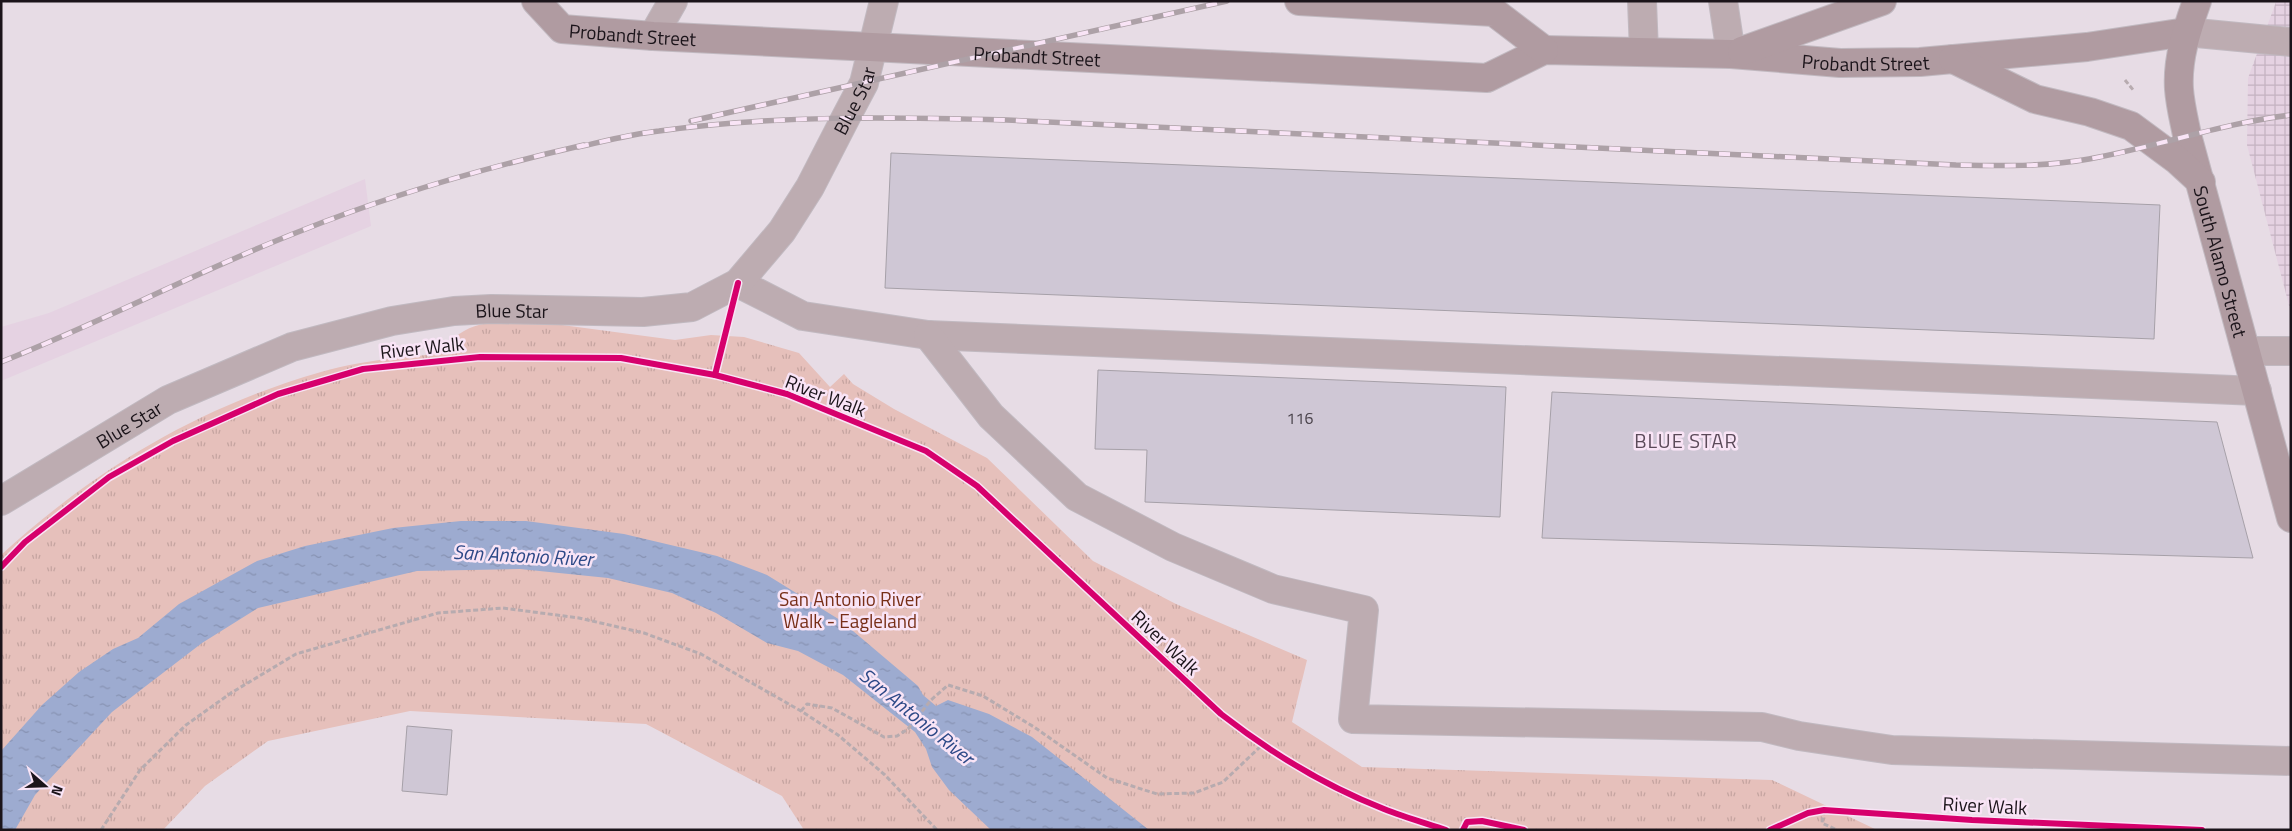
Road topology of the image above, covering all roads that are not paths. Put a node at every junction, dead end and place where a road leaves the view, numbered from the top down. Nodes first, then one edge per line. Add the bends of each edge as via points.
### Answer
1 (536, 1) edge
2 (673, 1) edge
3 (884, 1) edge
4 (1299, 1) edge
5 (1642, 1) edge
6 (1723, 1) edge
7 (1882, 1) edge
8 (2197, 1) edge
9 (2186, 32) junction
10 (653, 36) junction
11 (2291, 42) edge
12 (873, 48) junction
13 (1544, 50) junction
14 (1644, 52) junction
15 (1731, 54) junction
16 (1953, 59) junction
17 (2201, 182) junction
18 (738, 283) junction
19 (928, 335) junction
20 (2246, 351) junction
21 (2291, 351) edge
22 (2257, 391) junction
23 (1, 501) edge
24 (2291, 518) edge
25 (2291, 761) edge

1 - 10 main road, Probandt Street via 562,29
2 - 10 street
3 - 12 street, Blue Star
4 - 13 main road via 1494,12
5 - 14 street
6 - 15 street
7 - 15 main road
8 - 9 main road, South Alamo Street
9 - 11 street
9 - 16 main road, Probandt Street via 2087,47
9 - 17 main road, South Alamo Street via 2179,88 2187,135
10 - 12 main road, Probandt Street
12 - 13 main road, Probandt Street via 1487,78
12 - 18 street, Blue Star via 864,82 810,187 782,231
13 - 14 main road, Probandt Street
14 - 15 main road, Probandt Street
15 - 16 main road, Probandt Street via 1840,64
16 - 17 main road via 2035,99 2131,126
17 - 20 main road, South Alamo Street
18 - 19 street via 804,316
18 - 23 street, Blue Star via 692,307 643,312 454,311 392,321 292,347 168,400
19 - 22 street
19 - 25 street via 991,416 1077,497 1173,546 1273,589 1364,610 1353,719 1762,727 1892,750
20 - 21 street
20 - 22 main road, South Alamo Street
22 - 24 main road, South Alamo Street

